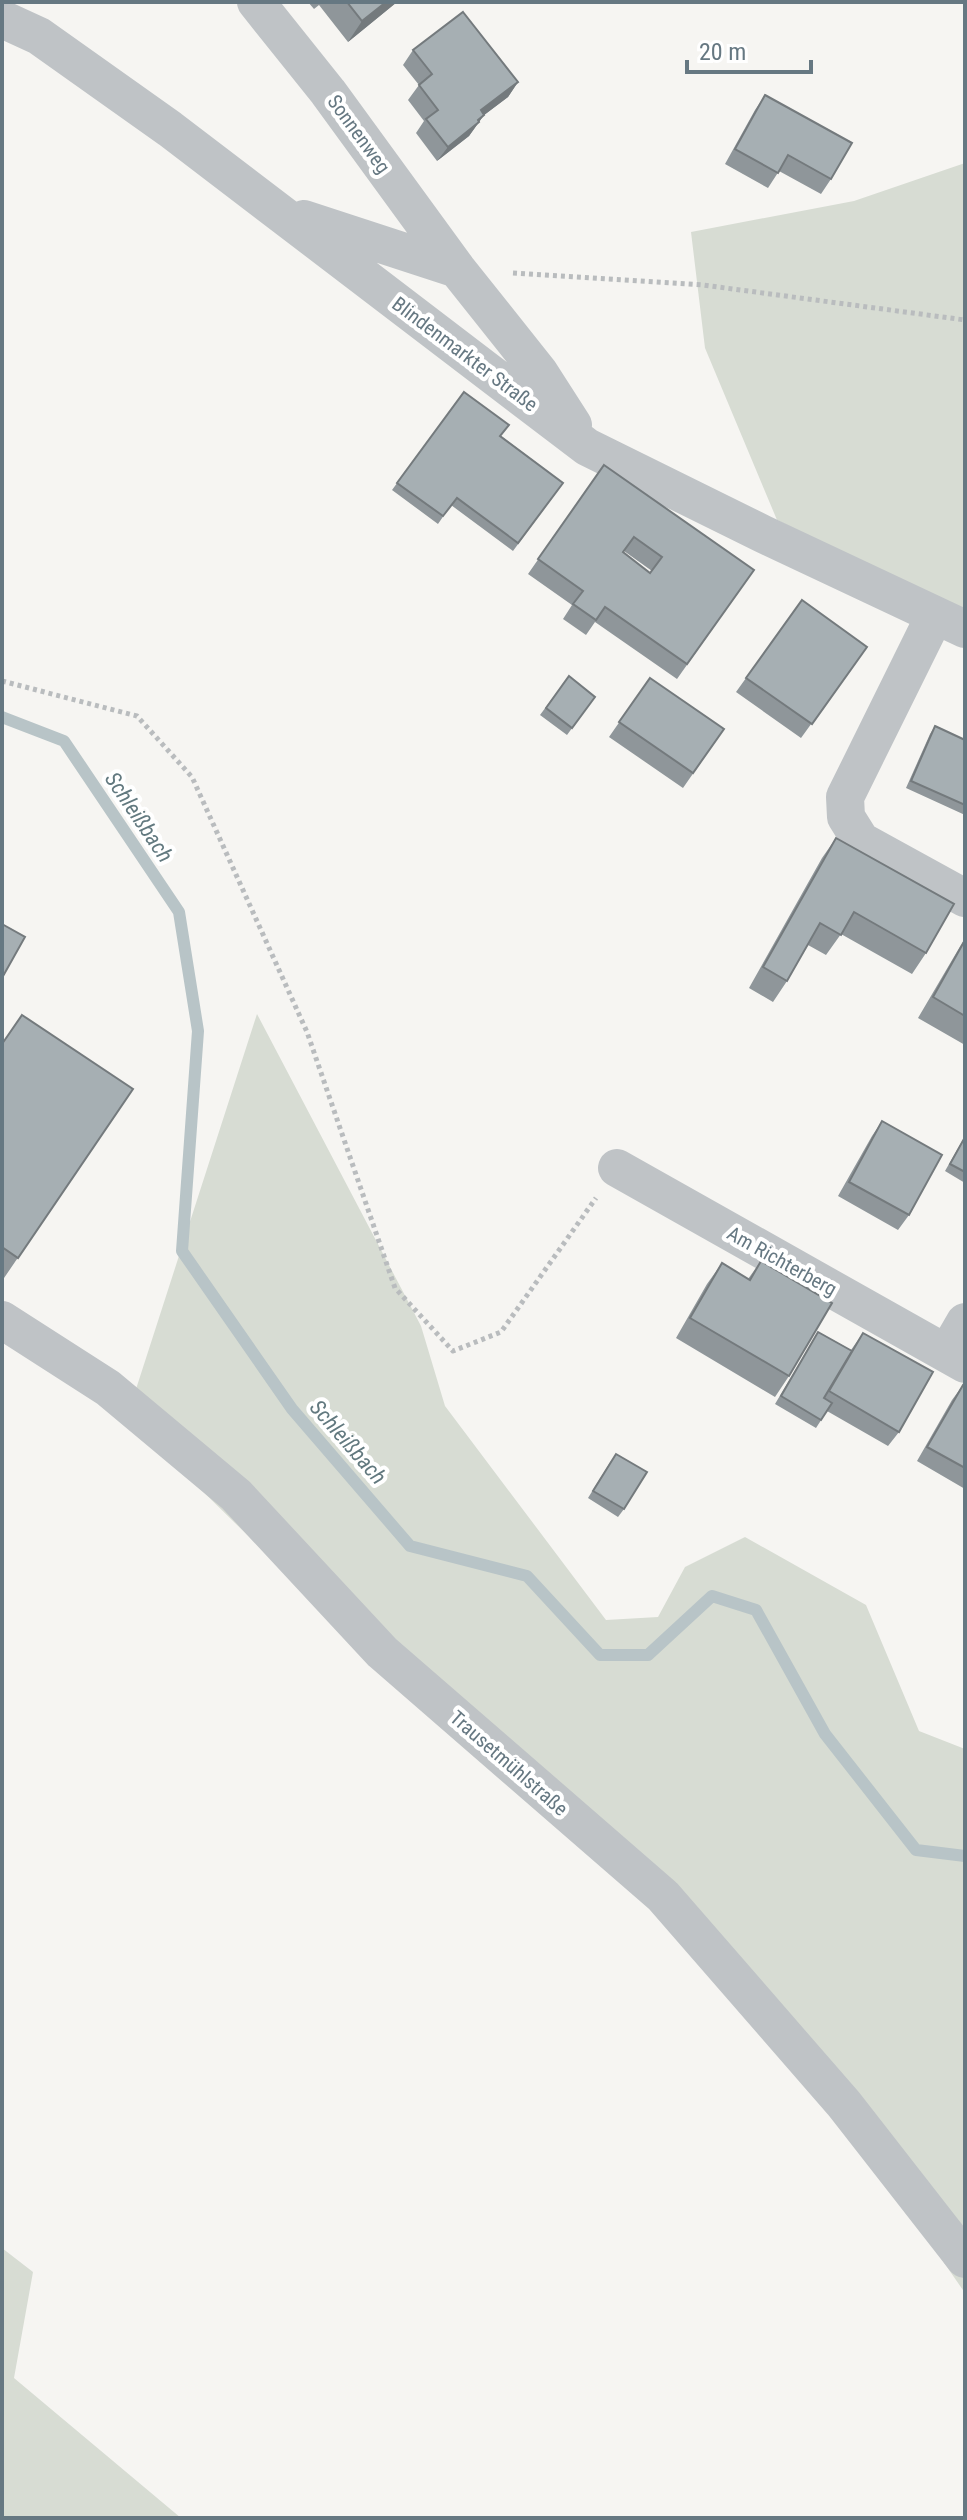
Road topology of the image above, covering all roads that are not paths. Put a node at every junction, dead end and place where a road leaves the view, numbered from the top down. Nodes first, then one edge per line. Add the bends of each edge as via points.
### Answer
1 (256, 2) edge
2 (2, 19) edge
3 (276, 210) junction
4 (457, 269) junction
5 (587, 447) junction
6 (950, 622) edge
7 (965, 898) edge
8 (617, 1168) road end
9 (2, 1320) edge
10 (959, 1346) edge
11 (965, 2259) edge

1 - 4 street, Sonnenweg
2 - 3 street, Blindenmarkter Straße via 39,36
3 - 4 street
3 - 5 street, Blindenmarkter Straße
4 - 5 street, Sonnenweg via 539,372
5 - 6 street, Blindenmarkter Straße
6 - 7 street via 845,797 846,817 861,841
8 - 10 street, Am Richterberg
9 - 11 street, Trausetmühlstraße via 108,1388 236,1495 382,1652 663,1896 844,2104

